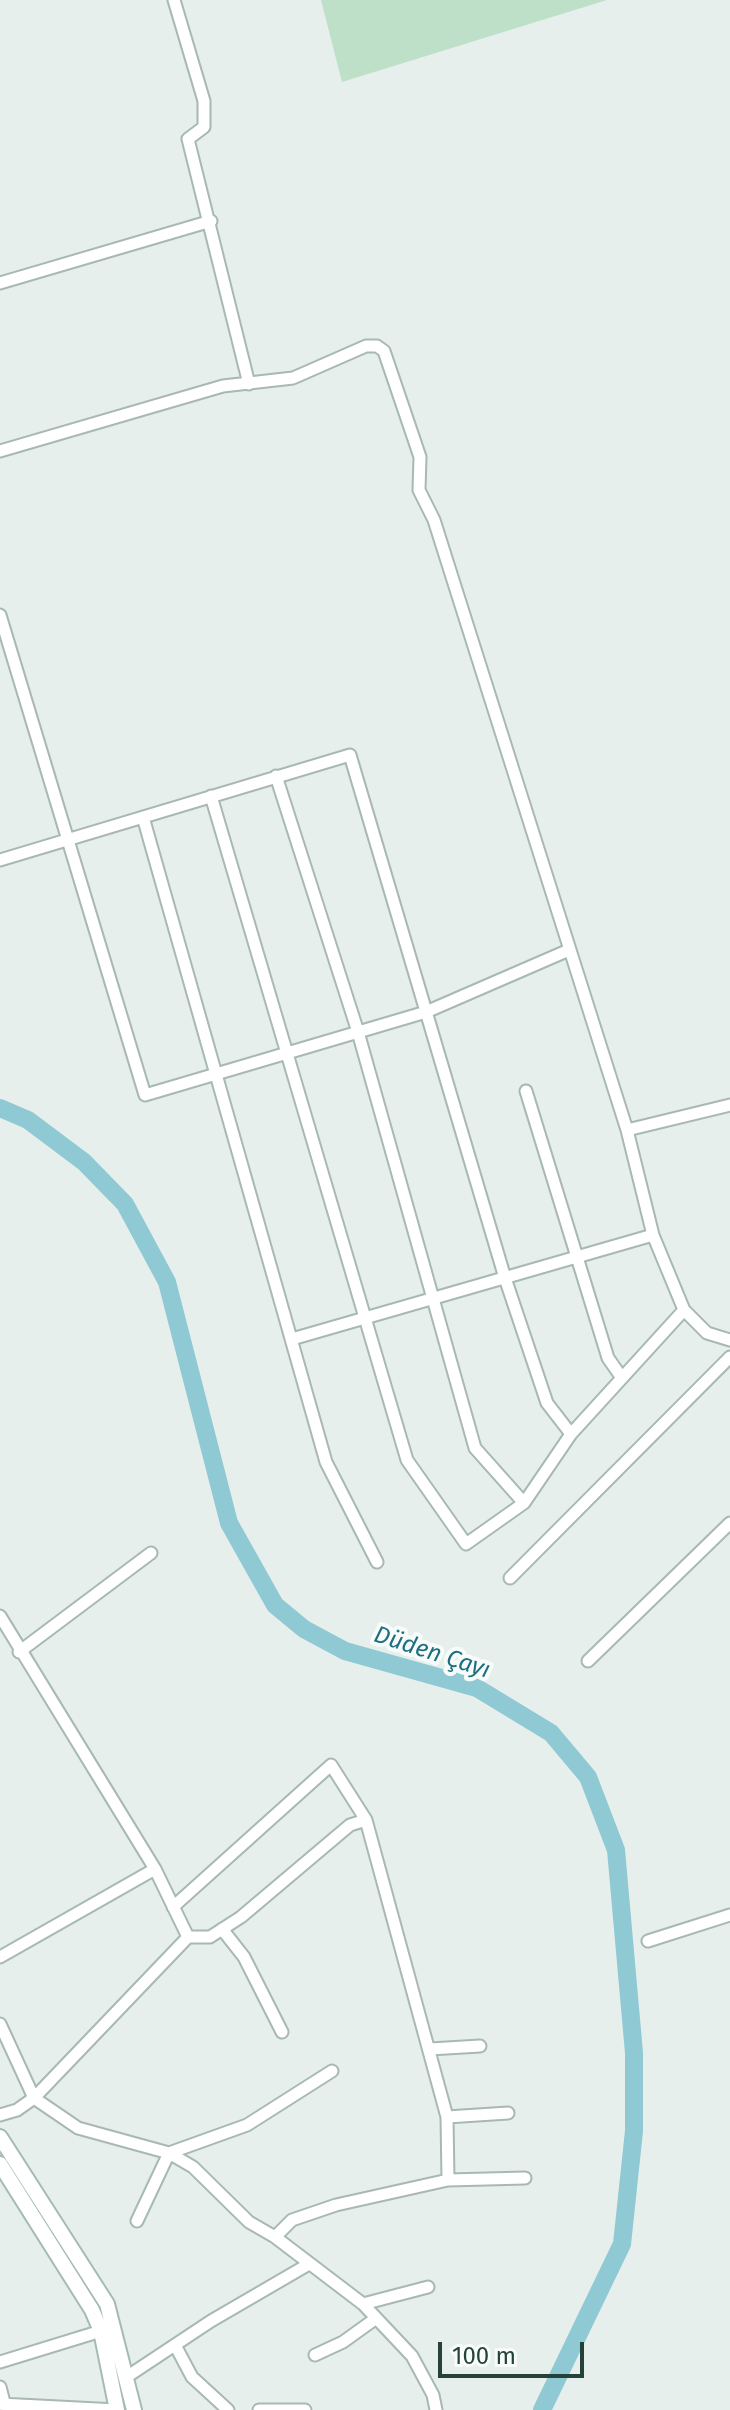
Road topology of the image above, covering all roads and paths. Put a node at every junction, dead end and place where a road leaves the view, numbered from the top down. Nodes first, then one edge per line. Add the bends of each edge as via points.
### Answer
1 (174, 0) edge
2 (211, 221) junction
3 (0, 283) edge
4 (249, 384) junction
5 (0, 451) edge
6 (0, 615) edge
7 (276, 776) junction
8 (211, 796) junction
9 (143, 817) junction
10 (68, 839) junction
11 (0, 860) edge
12 (569, 950) junction
13 (426, 1012) junction
14 (358, 1032) junction
15 (286, 1053) junction
16 (216, 1074) junction
17 (526, 1091) dead end
18 (730, 1105) edge
19 (627, 1130) junction
20 (653, 1235) junction
21 (578, 1257) junction
22 (505, 1278) junction
23 (435, 1298) junction
24 (684, 1310) junction
25 (364, 1318) junction
26 (292, 1339) junction
27 (730, 1340) edge
28 (730, 1357) edge
29 (622, 1378) junction
30 (571, 1434) junction
31 (524, 1503) junction
32 (730, 1523) edge
33 (151, 1553) dead end
34 (377, 1562) dead end
35 (510, 1578) dead end
36 (0, 1616) edge
37 (19, 1652) junction
38 (588, 1661) dead end
39 (366, 1820) junction
40 (155, 1869) junction
41 (173, 1907) junction
42 (730, 1915) edge
43 (222, 1929) junction
44 (188, 1937) junction
45 (648, 1941) dead end
46 (0, 1957) edge
47 (0, 2024) edge
48 (282, 2032) dead end
49 (480, 2046) dead end
50 (430, 2049) junction
51 (332, 2071) dead end
52 (34, 2098) junction
53 (508, 2113) dead end
54 (0, 2115) edge
55 (447, 2117) junction
56 (0, 2137) edge
57 (169, 2153) junction
58 (0, 2164) edge
59 (525, 2178) dead end
60 (448, 2180) junction
61 (137, 2221) dead end
62 (275, 2237) junction
63 (309, 2264) junction
64 (428, 2287) dead end
65 (363, 2304) junction
66 (375, 2319) junction
67 (101, 2331) junction
68 (175, 2345) junction
69 (315, 2355) dead end
70 (0, 2362) edge
71 (128, 2376) junction
72 (0, 2387) edge
73 (4, 2406) edge
74 (44, 2408) edge
75 (117, 2410) edge
76 (134, 2410) edge
77 (228, 2410) edge
78 (259, 2410) edge
79 (305, 2410) edge
80 (436, 2410) edge

1 - 2 street via 204,101 204,127 188,139
2 - 3 street
2 - 4 street
4 - 5 street via 223,386
4 - 12 street via 293,378 366,346 384,351 420,457 419,490 434,520
6 - 10 street
7 - 8 street
7 - 13 street via 350,755
7 - 14 street
8 - 9 street
8 - 15 street
9 - 10 street
9 - 16 street
10 - 11 street
10 - 16 street via 145,1095
12 - 13 street
12 - 19 street
13 - 14 street
13 - 22 street
14 - 15 street
14 - 23 street
15 - 16 street
15 - 25 street
16 - 26 street
17 - 21 street
18 - 19 street
19 - 20 street
20 - 21 street
20 - 24 street
21 - 22 street
21 - 29 street via 608,1358
22 - 23 street
22 - 30 street via 547,1403
23 - 25 street
23 - 31 street via 475,1448
24 - 27 street via 707,1333
24 - 29 street
25 - 26 street
25 - 31 street via 407,1460 466,1544
26 - 34 street via 326,1462
28 - 35 street
29 - 30 street
30 - 31 street
32 - 38 street
33 - 37 street
36 - 37 street
37 - 40 street
39 - 41 street via 331,1765
39 - 43 street via 350,1825
39 - 50 street
40 - 41 street
40 - 46 street
41 - 44 street
42 - 45 street
43 - 44 street via 210,1937
43 - 48 street via 244,1957
44 - 52 street
47 - 52 street
49 - 50 street
50 - 55 street
51 - 57 street via 247,2125
52 - 54 street
52 - 57 street via 78,2128
53 - 55 street
55 - 60 street
56 - 71 main road via 107,2304
57 - 61 street
57 - 62 street via 193,2167 249,2222
58 - 67 main road
59 - 60 street
60 - 62 street via 336,2205 292,2220
62 - 63 street
63 - 65 street
63 - 68 street
64 - 65 street
65 - 66 street
66 - 69 street
66 - 80 street via 412,2356
67 - 70 street
67 - 75 main road
68 - 71 street
68 - 77 street via 192,2377
71 - 76 main road
72 - 73 street
73 - 74 street
74 - 75 street
78 - 79 street

